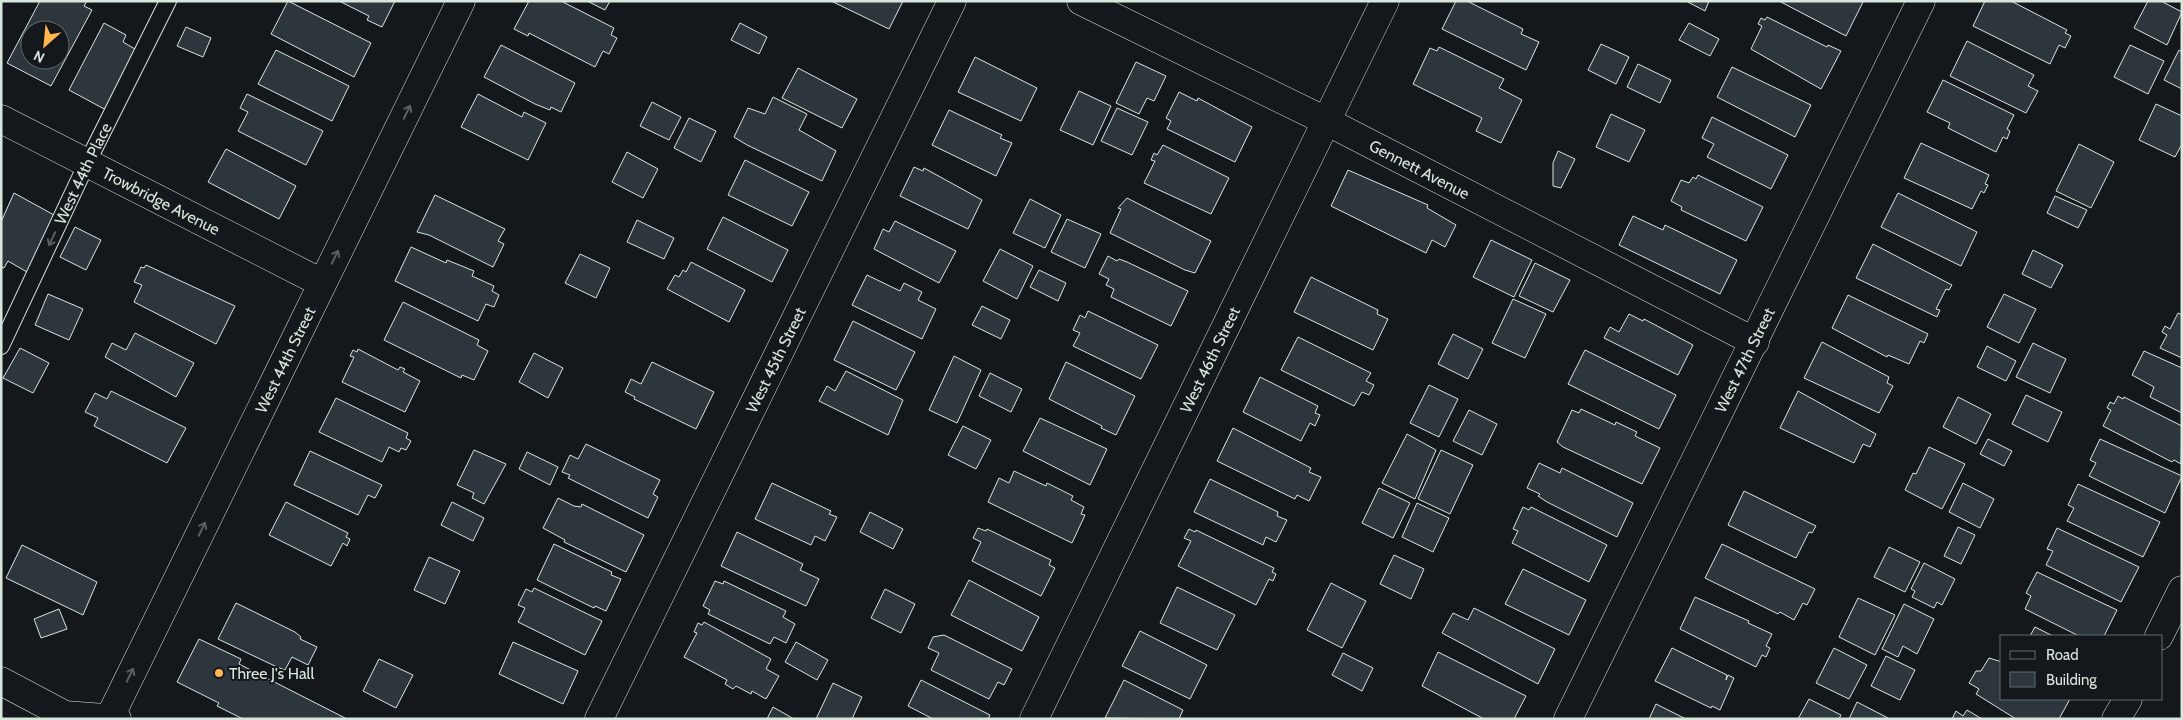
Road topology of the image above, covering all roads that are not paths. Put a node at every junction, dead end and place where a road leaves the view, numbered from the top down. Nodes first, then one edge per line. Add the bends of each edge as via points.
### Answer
1 (168, 1) edge
2 (461, 1) edge
3 (952, 1) edge
4 (1081, 1) edge
5 (1385, 1) edge
6 (1921, 1) edge
7 (1, 119) edge
8 (1326, 121) junction
9 (88, 163) junction
10 (322, 282) junction
11 (1755, 342) junction
12 (1, 346) edge
13 (2182, 590) edge
14 (2160, 635) edge
15 (1, 681) edge
16 (2127, 700) edge
17 (109, 718) edge
18 (117, 719) edge
19 (599, 719) edge
20 (1034, 719) edge
21 (1568, 719) edge
22 (2116, 719) edge

1 - 9 lane, West 44th Place
10 -> 2 street, West 44th Street
3 - 19 street, West 45th Street
4 - 8 street, Gennett Avenue
5 - 8 street, West 46th Street
6 - 11 street, West 47th Street
7 - 9 street, Trowbridge Avenue
8 - 11 street, Gennett Avenue
8 - 20 street, West 46th Street
9 - 10 street, Trowbridge Avenue
9 -> 12 lane, West 44th Place
17 -> 10 street, West 44th Street
11 - 21 street, West 47th Street
13 - 14 street
15 - 17 street via 65,715
16 - 22 street
17 - 18 street

